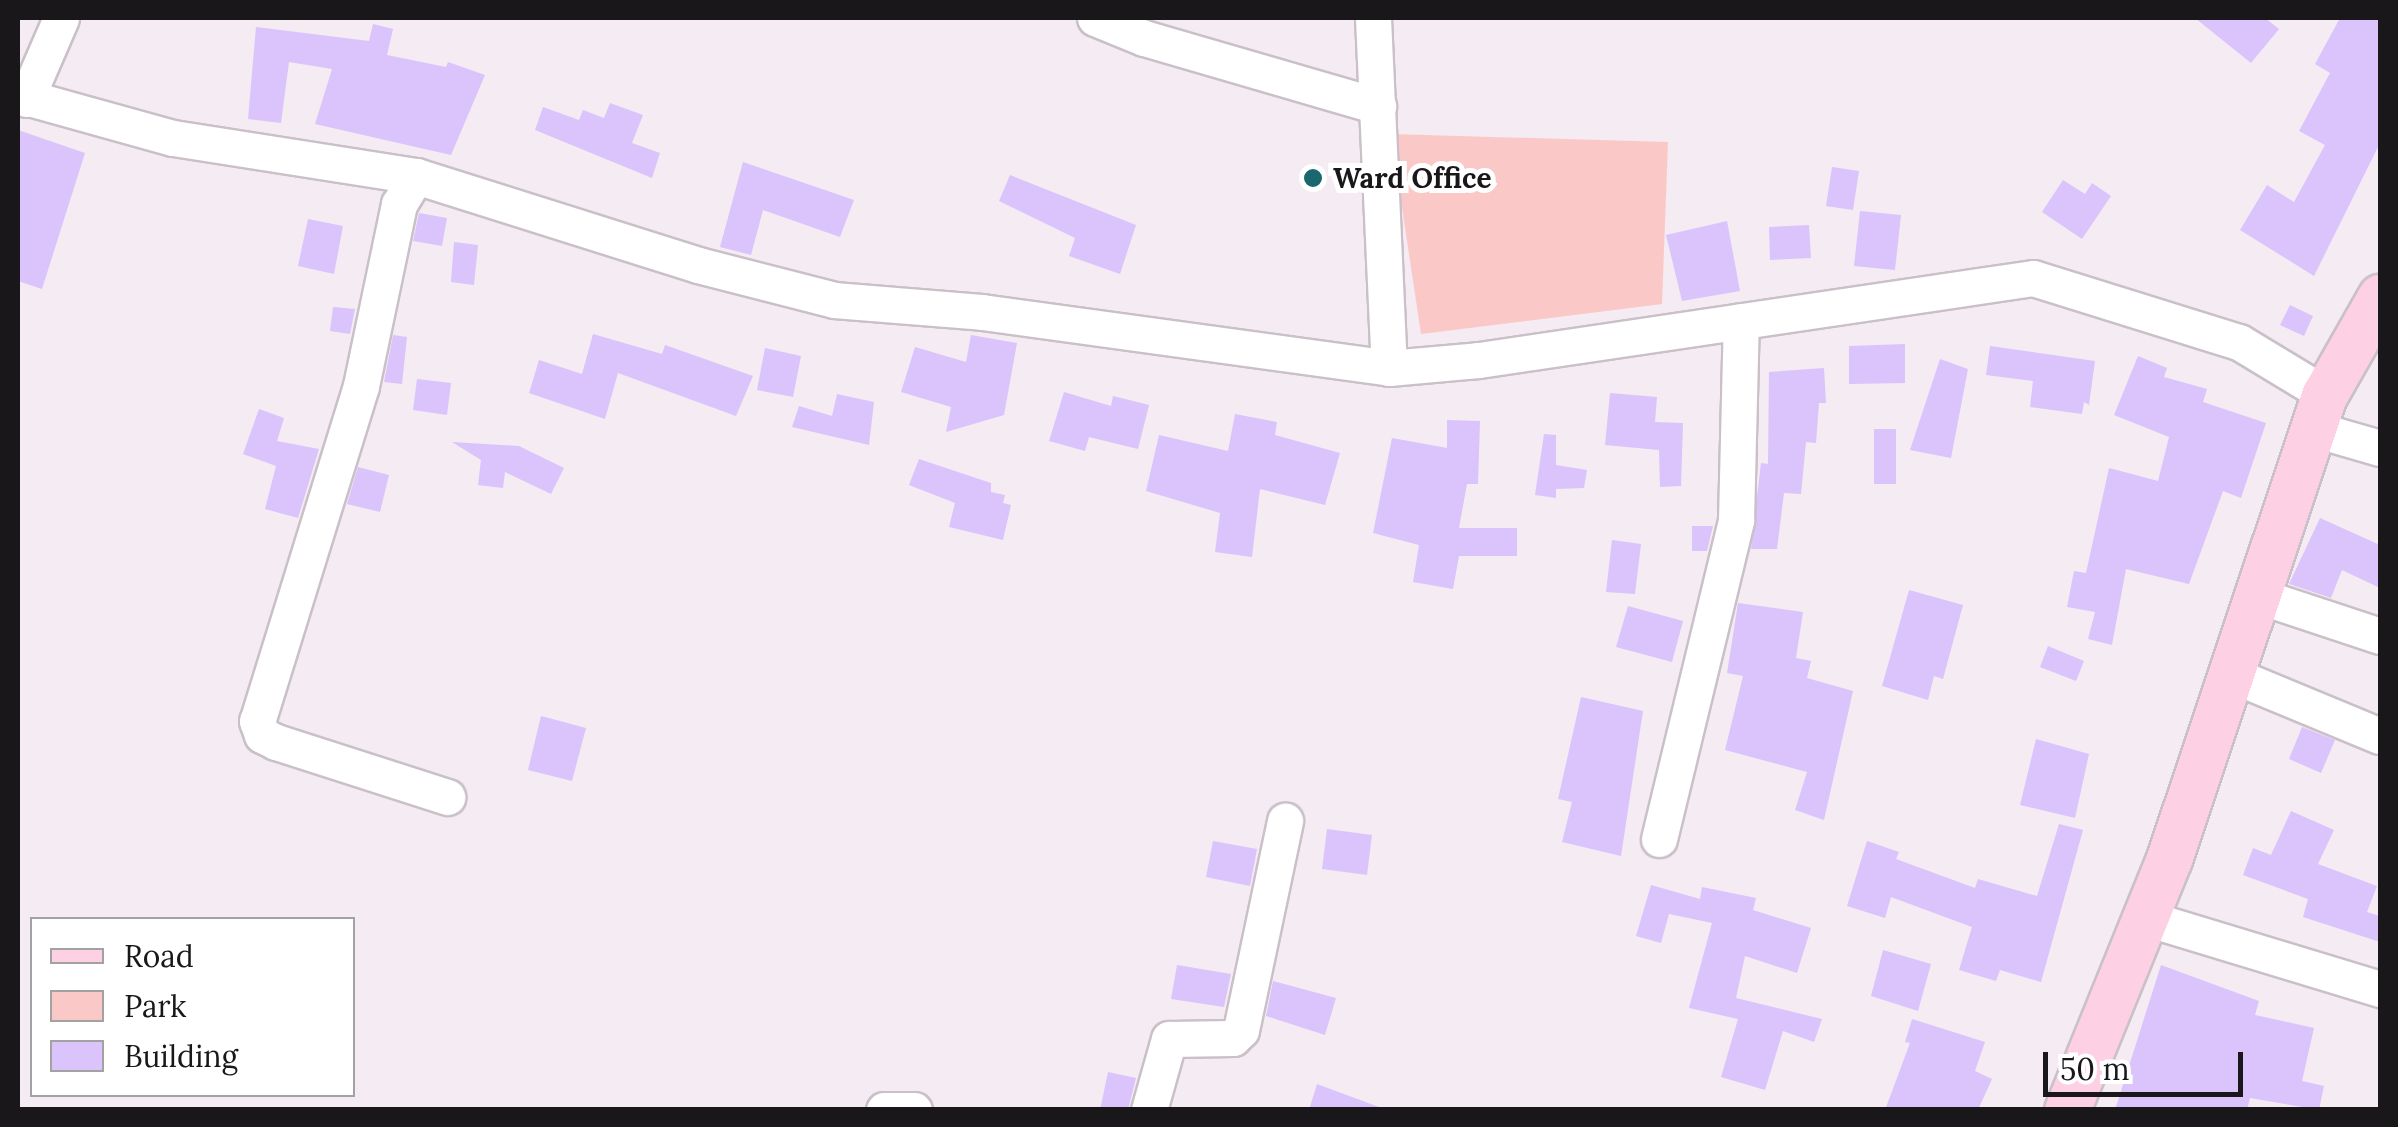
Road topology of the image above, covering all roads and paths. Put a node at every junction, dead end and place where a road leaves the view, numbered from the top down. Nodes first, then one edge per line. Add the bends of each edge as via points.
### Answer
1 (61, 18) edge
2 (1095, 18) edge
3 (1374, 18) edge
4 (22, 97) edge
5 (1378, 106) junction
6 (416, 176) junction
7 (2380, 297) edge
8 (1741, 321) junction
9 (1389, 368) junction
10 (2319, 411) junction
11 (2380, 448) edge
12 (2260, 596) junction
13 (2380, 636) edge
14 (2230, 674) junction
15 (2380, 736) edge
16 (447, 797) dead end
17 (1286, 820) dead end
18 (1659, 839) dead end
19 (2146, 918) junction
20 (2380, 989) edge
21 (884, 1110) edge
22 (914, 1110) edge
23 (1150, 1110) edge
24 (2068, 1110) edge

1 - 4 street
2 - 5 street
3 - 5 street
4 - 6 street via 173,138
5 - 9 street
6 - 9 street via 698,265 834,300 982,312
6 - 16 street via 398,204 361,386 257,721 262,735 276,742
7 - 10 main road
8 - 9 street
8 - 10 street via 2034,278 2239,342
8 - 18 street via 1736,520
10 - 11 street
10 - 12 main road
12 - 13 street
12 - 14 main road
14 - 15 street
14 - 19 main road
17 - 23 street via 1241,1030 1233,1038 1169,1040
19 - 20 street
19 - 24 main road
21 - 22 street

